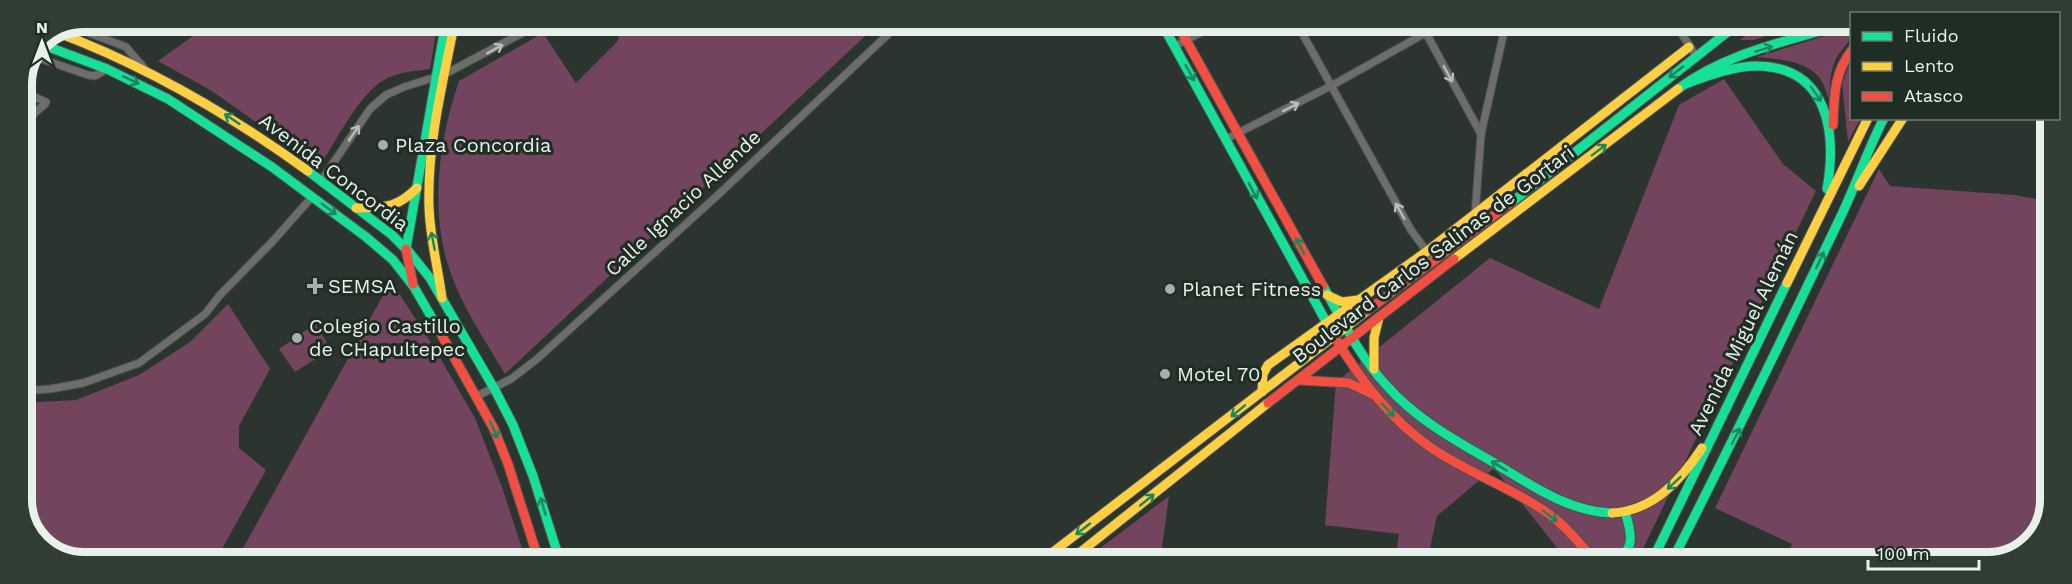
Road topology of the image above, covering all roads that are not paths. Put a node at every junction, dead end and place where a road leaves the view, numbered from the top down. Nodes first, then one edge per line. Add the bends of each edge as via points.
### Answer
1 (87, 32) edge
2 (445, 32) edge
3 (452, 32) edge
4 (524, 32) edge
5 (890, 32) edge
6 (1167, 32) edge
7 (1182, 32) edge
8 (1202, 32) edge
9 (1301, 32) edge
10 (1504, 32) edge
11 (1680, 32) edge
12 (1728, 32) edge
13 (1818, 32) edge
14 (1426, 33) joint
15 (64, 35) edge
16 (1186, 40) junction
17 (1175, 46) junction
18 (47, 47) edge
19 (1689, 47) junction
20 (1850, 51) edge
21 (1696, 56) junction
22 (38, 58) edge
23 (144, 68) junction
24 (107, 69) junction
25 (441, 75) junction
26 (1685, 84) junction
27 (1331, 86) junction
28 (32, 96) edge
29 (32, 115) edge
30 (1867, 120) edge
31 (1883, 120) edge
32 (1902, 120) edge
33 (1240, 134) junction
34 (1481, 134) junction
35 (1226, 139) junction
36 (1833, 140) junction
37 (237, 143) junction
38 (321, 181) junction
39 (417, 188) junction
40 (312, 197) junction
41 (1845, 207) junction
42 (356, 208) junction
43 (1475, 215) junction
44 (1817, 219) junction
45 (1484, 224) junction
46 (406, 249) junction
47 (1430, 256) junction
48 (414, 287) junction
49 (1327, 295) junction
50 (442, 298) junction
51 (1363, 298) junction
52 (1339, 316) junction
53 (1379, 317) junction
54 (1327, 324) junction
55 (1345, 327) junction
56 (1334, 336) junction
57 (1352, 337) junction
58 (1340, 346) junction
59 (1296, 365) junction
60 (1374, 369) junction
61 (1298, 380) junction
62 (495, 388) junction
63 (32, 390) edge
64 (1262, 392) junction
65 (1374, 395) junction
66 (477, 396) junction
67 (1721, 419) junction
68 (1625, 512) junction
69 (536, 552) edge
70 (557, 552) edge
71 (1053, 552) edge
72 (1081, 552) edge
73 (1587, 552) edge
74 (1625, 552) edge
75 (1656, 552) edge
76 (1677, 552) edge

1 - 23 street via 126,47
2 - 25 main road
3 - 25 main road
25 -> 4 street
5 - 62 street, Calle Ignacio Allende via 605,298 531,364
6 - 17 main road
7 - 16 main road
8 - 16 street
9 - 27 street
10 - 34 street
11 - 19 street
12 - 21 main road, Boulevard Carlos Salinas de Gortari
26 -> 13 main road, Boulevard Carlos Salinas de Gortari via 1736,57
14 - 27 street
14 -> 34 street
15 - 23 main road, Avenida Concordia
16 - 17 street
16 - 33 main road
17 -> 35 main road
18 - 24 main road, Avenida Concordia
19 - 21 street
19 - 43 main road
20 - 36 main road via 1836,77
21 -> 45 main road, Boulevard Carlos Salinas de Gortari
22 - 24 street via 88,75 95,76
38 -> 23 main road, Avenida Concordia via 218,110
24 -> 37 main road, Avenida Concordia via 168,99
38 -> 25 street via 378,101 395,90
25 - 39 main road
50 -> 25 main road via 430,229 429,185
26 -> 36 main road via 1746,67 1783,69 1804,80 1817,93
53 -> 26 main road, Boulevard Carlos Salinas de Gortari
33 -> 27 street
47 -> 27 street via 1411,230
28 - 29 street via 46,102
30 - 44 main road, Avenida Miguel Alemán
31 - 41 main road, Avenida Miguel Alemán
32 - 41 main road
33 - 35 street
49 -> 33 main road
34 - 43 street
35 -> 54 main road
36 - 44 main road via 1831,173
37 - 38 main road via 255,149 304,186 312,187
37 - 40 main road, Avenida Concordia
38 - 42 main road, Avenida Concordia
39 - 42 main road via 394,207
39 - 46 main road
40 -> 48 main road, Avenida Concordia via 393,260
40 - 63 street via 205,314 139,363 83,383
76 -> 41 main road, Avenida Miguel Alemán
42 - 46 main road, Avenida Concordia
43 - 45 street
43 - 47 main road
44 - 67 main road, Avenida Miguel Alemán
45 - 47 main road, Boulevard Carlos Salinas de Gortari
46 - 48 main road
46 - 50 main road, Avenida Concordia
47 - 51 main road
47 - 55 main road, Boulevard Carlos Salinas de Gortari
48 - 66 main road, Avenida Concordia
49 - 51 main road via 1349,303
49 - 52 main road
50 - 62 main road, Avenida Concordia
51 - 52 main road
52 - 54 main road
52 - 55 main road
53 - 57 main road, Boulevard Carlos Salinas de Gortari
53 - 60 main road
54 - 56 main road
54 - 59 main road
54 - 64 main road via 1268,365
55 - 56 main road, Boulevard Carlos Salinas de Gortari
55 - 57 main road
56 - 58 main road
56 - 59 main road, Boulevard Carlos Salinas de Gortari
57 - 58 main road, Boulevard Carlos Salinas de Gortari
57 - 60 main road
58 - 61 main road, Boulevard Carlos Salinas de Gortari
58 - 65 main road
59 - 64 main road, Boulevard Carlos Salinas de Gortari
68 -> 60 main road via 1599,512 1574,505 1529,483 1429,422 1389,388
61 - 65 main road via 1349,383
72 -> 61 main road, Boulevard Carlos Salinas de Gortari
62 - 66 street, Calle Ignacio Allende
70 -> 62 main road, Avenida Concordia via 531,467
64 -> 71 main road, Boulevard Carlos Salinas de Gortari
65 -> 73 main road via 1432,448 1549,514
66 -> 69 main road, Avenida Concordia via 508,464
67 -> 68 main road via 1683,475 1662,494
67 - 75 main road, Avenida Miguel Alemán
68 - 74 main road via 1632,530 1632,542

